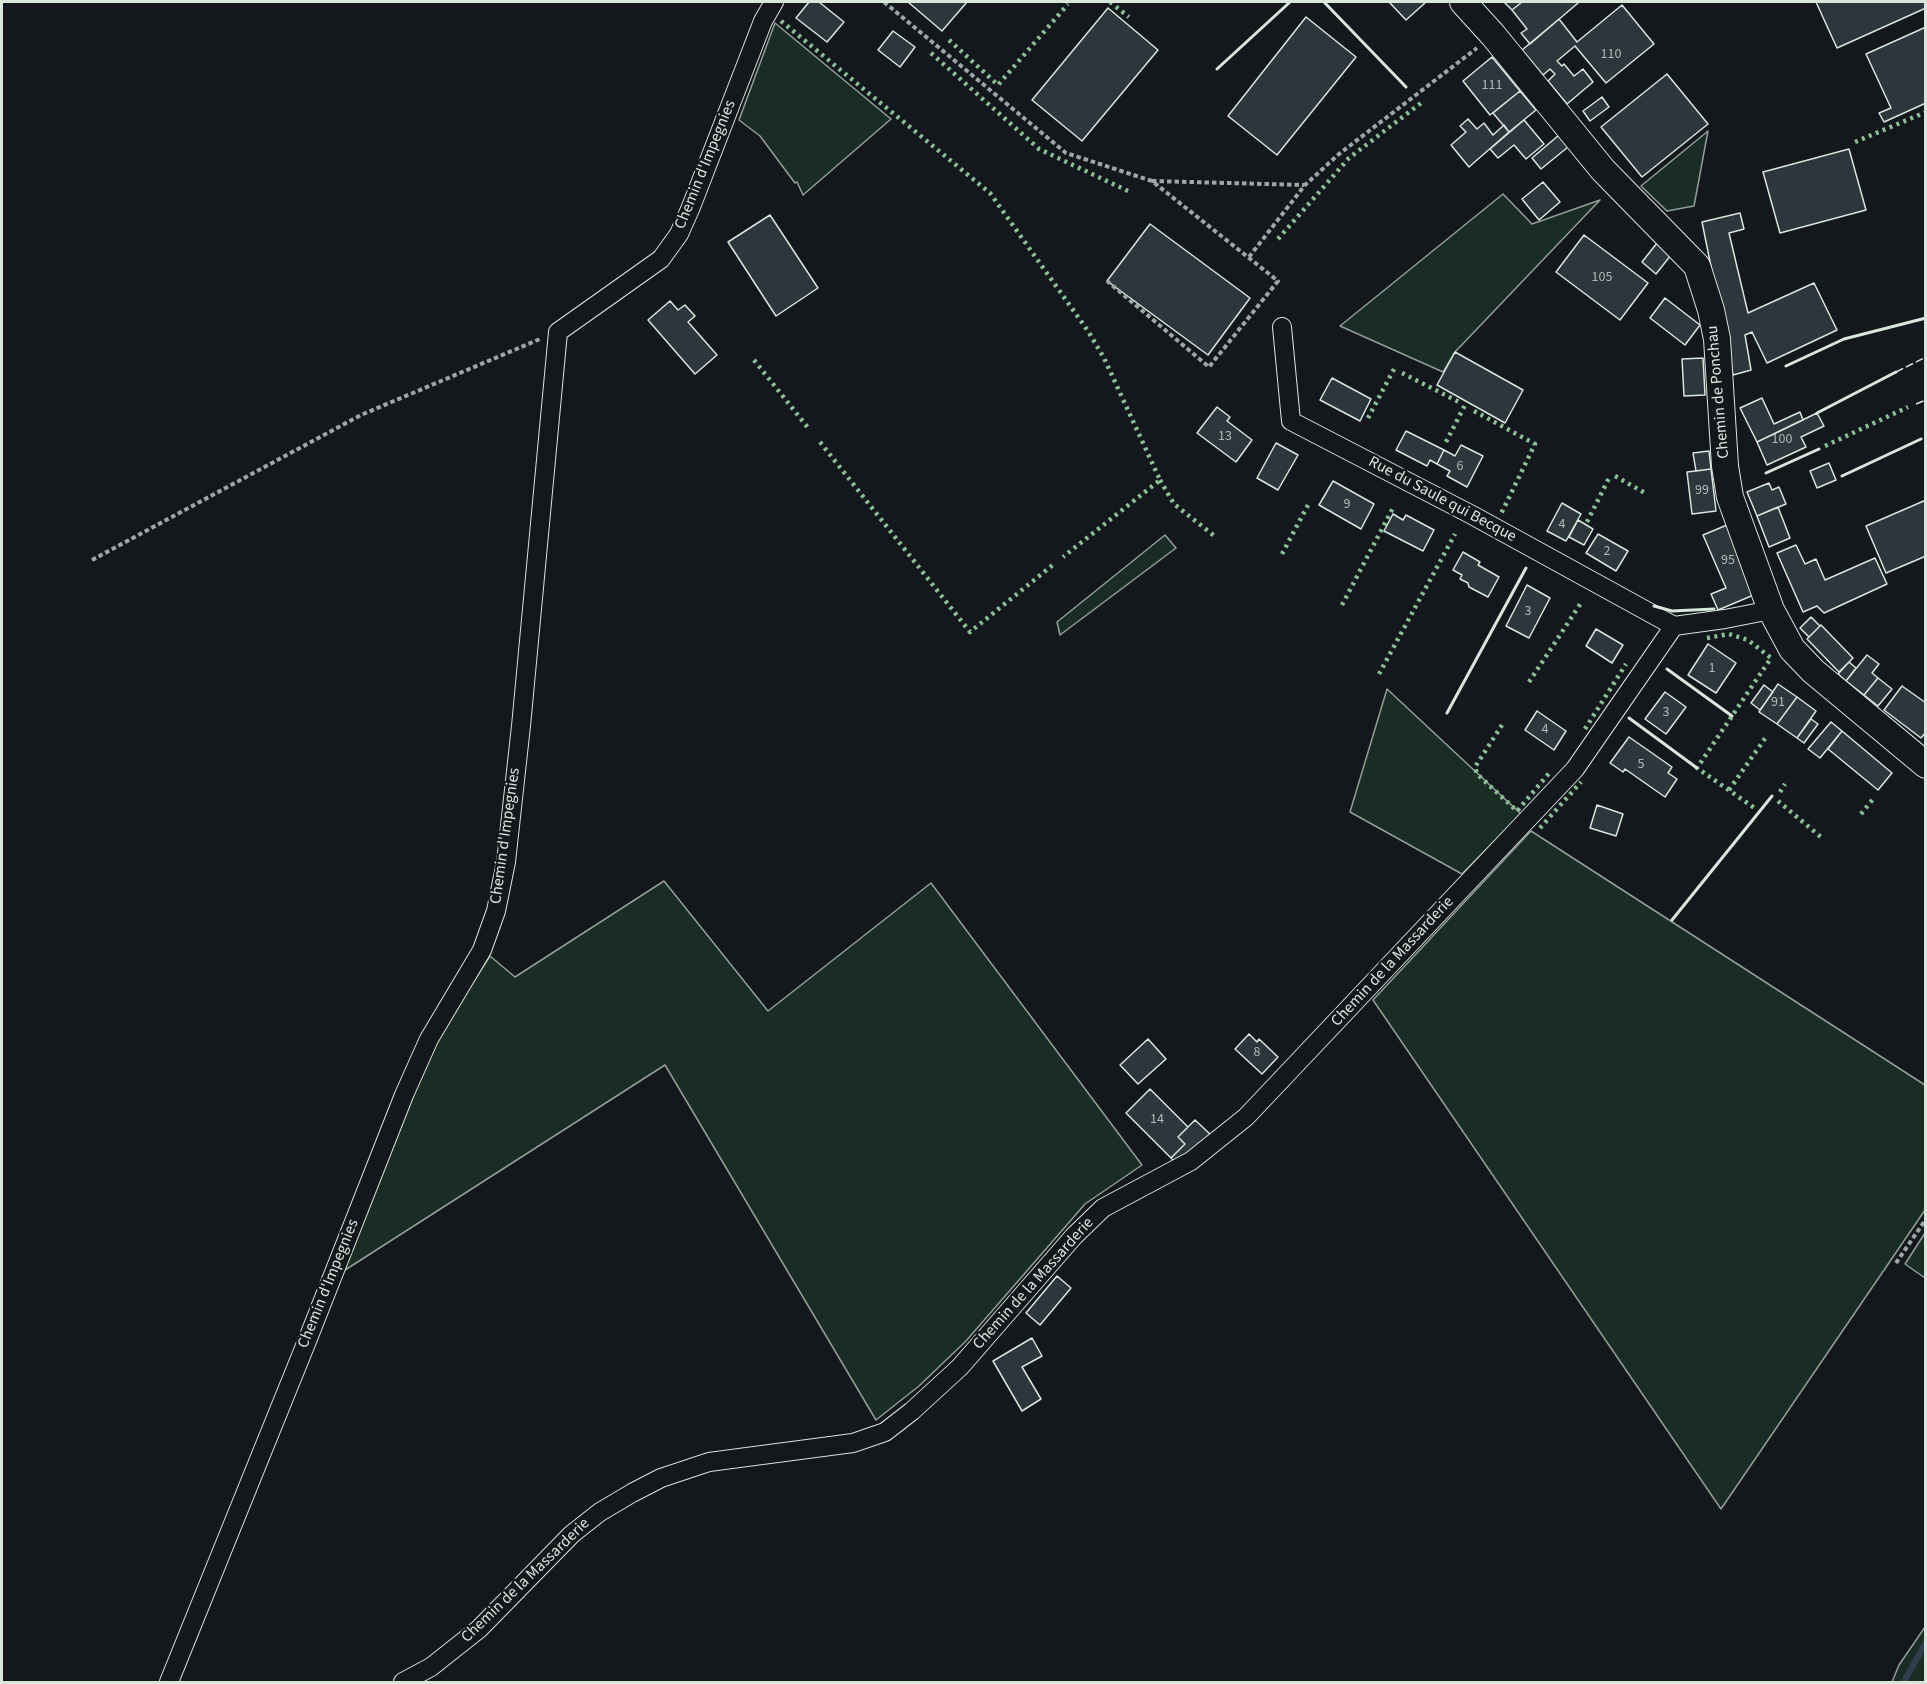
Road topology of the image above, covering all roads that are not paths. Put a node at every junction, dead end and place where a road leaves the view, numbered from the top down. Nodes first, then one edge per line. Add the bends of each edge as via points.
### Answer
1 (774, 2) edge
2 (1463, 2) edge
3 (1282, 327) dead end
4 (1771, 610) junction
5 (1674, 626) junction
6 (1926, 765) edge
7 (169, 1683) edge
8 (403, 1683) edge

1 - 7 street, Chemin d'Impegnies via 679,234 661,259 558,332 521,726 506,862 496,911 482,950 429,1038 404,1095
2 - 4 street, Chemin de Ponchau via 1603,170 1697,266 1717,339 1730,497
3 - 5 street, Rue du Saule qui Becque via 1291,421
4 - 5 street
4 - 6 street, Chemin de Ponchau via 1792,649 1813,671
5 - 8 street, Chemin de la Massarderie via 1575,769 1246,1117 1191,1161 1104,1208 1074,1236 960,1367 912,1411 885,1432 853,1443 709,1462 661,1478 632,1493 572,1534 479,1629 431,1667

